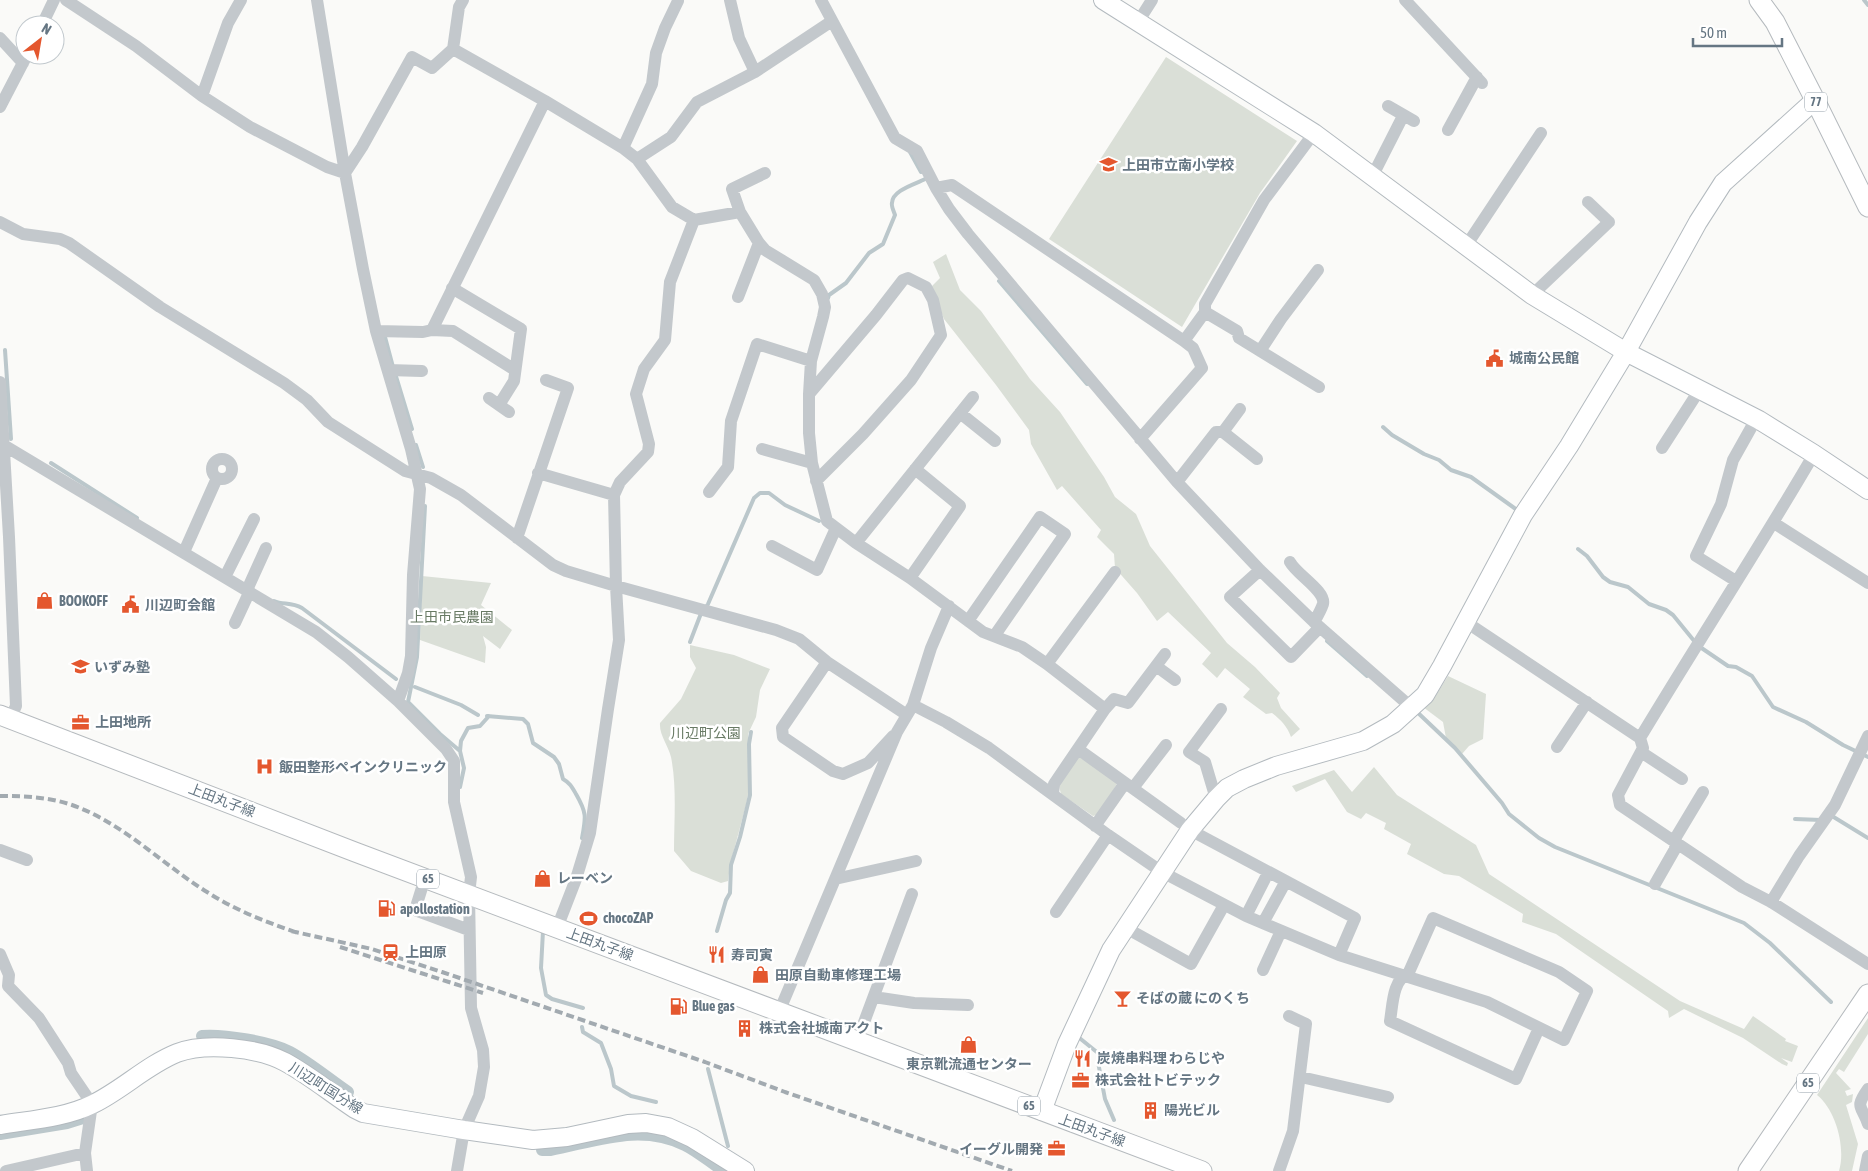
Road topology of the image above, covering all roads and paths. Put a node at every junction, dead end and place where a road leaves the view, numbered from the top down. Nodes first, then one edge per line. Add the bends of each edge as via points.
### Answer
1 (54, 0) edge
2 (66, 0) edge
3 (241, 0) edge
4 (317, 0) edge
5 (462, 0) edge
6 (730, 0) edge
7 (821, 0) edge
8 (1103, 0) edge
9 (1152, 0) edge
10 (1404, 0) edge
11 (1759, 0) edge
12 (678, 2) dead end
13 (47, 15) edge
14 (832, 21) junction
15 (1138, 22) junction
16 (0, 38) edge
17 (453, 50) junction
18 (15, 51) edge
19 (22, 65) edge
20 (755, 72) junction
21 (202, 96) junction
22 (1815, 100) junction
23 (545, 101) junction
24 (1388, 106) dead end
25 (0, 107) edge
26 (1448, 130) dead end
27 (1314, 133) junction
28 (1541, 133) dead end
29 (622, 148) junction
30 (637, 159) junction
31 (345, 173) junction
32 (765, 173) dead end
33 (1372, 177) junction
34 (936, 188) junction
35 (1588, 202) dead end
36 (1868, 207) edge
37 (740, 212) junction
38 (694, 220) junction
39 (0, 222) edge
40 (759, 243) junction
41 (1463, 246) junction
42 (1318, 270) dead end
43 (452, 288) junction
44 (1532, 295) junction
45 (738, 297) dead end
46 (1205, 312) junction
47 (432, 330) junction
48 (376, 331) junction
49 (1184, 341) junction
50 (1260, 351) junction
51 (1626, 352) junction
52 (811, 361) junction
53 (388, 370) junction
54 (515, 370) junction
55 (422, 371) dead end
56 (546, 380) dead end
57 (0, 382) edge
58 (1319, 387) dead end
59 (1700, 389) junction
60 (809, 394) junction
61 (973, 397) dead end
62 (499, 405) dead end
63 (1240, 409) dead end
64 (960, 413) junction
65 (1756, 419) junction
66 (1223, 432) junction
67 (1140, 439) junction
68 (995, 440) dead end
69 (1, 443) edge
70 (1662, 448) dead end
71 (762, 449) dead end
72 (1814, 454) junction
73 (1257, 458) dead end
74 (812, 463) junction
75 (915, 469) junction
76 (538, 473) junction
77 (417, 475) junction
78 (217, 478) dead end
79 (816, 481) junction
80 (1177, 482) junction
81 (1868, 490) edge
82 (710, 492) dead end
83 (614, 495) junction
84 (254, 520) dead end
85 (1774, 523) junction
86 (836, 528) junction
87 (5, 537) edge
88 (517, 538) junction
89 (856, 543) junction
90 (772, 546) dead end
91 (266, 548) dead end
92 (186, 549) junction
93 (1290, 562) dead end
94 (1260, 570) junction
95 (1115, 572) dead end
96 (225, 577) junction
97 (910, 578) junction
98 (1736, 581) junction
99 (1868, 583) edge
100 (616, 586) junction
101 (247, 590) junction
102 (949, 606) junction
103 (968, 621) junction
104 (1466, 622) junction
105 (235, 623) dead end
106 (1317, 625) junction
107 (995, 636) junction
108 (1165, 654) dead end
109 (828, 662) junction
110 (1047, 664) junction
111 (1156, 666) junction
112 (1175, 680) dead end
113 (398, 700) junction
114 (1587, 702) junction
115 (1412, 707) junction
116 (1104, 709) junction
117 (1221, 709) dead end
118 (910, 710) junction
119 (5, 717) edge
120 (897, 732) junction
121 (1868, 736) edge
122 (1640, 738) junction
123 (1166, 745) dead end
124 (1557, 747) dead end
125 (1078, 749) junction
126 (1641, 752) junction
127 (1682, 779) dead end
128 (1129, 786) junction
129 (1703, 792) dead end
130 (1053, 794) junction
131 (1216, 799) junction
132 (1095, 826) junction
133 (1185, 827) junction
134 (1108, 835) junction
135 (1676, 842) junction
136 (0, 850) edge
137 (27, 860) dead end
138 (916, 861) dead end
139 (1162, 872) junction
140 (1268, 872) junction
141 (425, 878) junction
142 (835, 880) junction
143 (1286, 881) junction
144 (1655, 884) dead end
145 (469, 894) junction
146 (912, 894) dead end
147 (1771, 902) junction
148 (1224, 905) junction
149 (1056, 912) dead end
150 (1246, 916) junction
151 (1263, 923) junction
152 (557, 928) junction
153 (1126, 928) junction
154 (469, 930) junction
155 (1281, 931) junction
156 (0, 954) edge
157 (1339, 955) junction
158 (1868, 964) edge
159 (1263, 970) dead end
160 (1402, 976) junction
161 (1868, 994) edge
162 (874, 997) junction
163 (968, 1004) dead end
164 (779, 1012) junction
165 (1289, 1016) dead end
166 (1539, 1028) junction
167 (857, 1041) junction
168 (1300, 1076) junction
169 (1868, 1089) edge
170 (1388, 1097) dead end
171 (92, 1104) junction
172 (1042, 1111) junction
173 (1868, 1124) edge
174 (0, 1125) edge
175 (464, 1130) junction
176 (85, 1153) junction
177 (1868, 1156) edge
178 (6, 1171) edge
179 (87, 1171) edge
180 (457, 1171) edge
181 (745, 1171) edge
182 (1202, 1171) edge
183 (1279, 1171) edge
184 (1748, 1171) edge
185 (1865, 1171) edge

1 - 13 street
2 - 21 street via 136,46
3 - 21 street via 228,23
4 - 31 street
5 - 17 street
6 - 20 street via 739,38
7 - 14 street
8 - 15 street
9 - 15 street
10 - 26 street via 1479,80
11 - 22 main road, 77 via 1775,22
12 - 29 street via 656,53 652,84
14 - 20 street
14 - 34 street via 895,138 918,151
15 - 27 street
16 - 18 street
17 - 23 street
17 - 31 street via 432,68 412,57
19 - 25 street
20 - 30 street via 697,102 671,137
21 - 31 street via 250,127 326,167
22 - 36 main road, 77
22 - 51 street via 1723,183
23 - 29 street
23 - 43 street
24 - 33 street via 1408,119
27 - 33 street
27 - 46 street via 1264,200 1205,304
28 - 41 street
29 - 30 street
30 - 38 street via 672,207
31 - 48 street
32 - 37 street via 732,189
33 - 41 street
34 - 49 street via 952,185
34 - 67 street via 968,234
35 - 44 street via 1609,222
37 - 38 street
37 - 40 street
38 - 83 street via 670,282 664,340 644,368 636,394 649,444 648,452 620,482
39 - 77 street via 23,234 69,243 160,307 284,382 328,422 405,471
40 - 45 street
40 - 52 street via 814,280 822,294 825,307
41 - 44 street
42 - 50 street
43 - 47 street
43 - 54 street via 521,329
44 - 51 street
46 - 49 street
46 - 50 street via 1238,331 1239,338
47 - 48 street
47 - 54 street via 453,332
48 - 53 street
49 - 67 street via 1193,348 1202,368
50 - 58 street
51 - 59 street
51 - 104 street via 1523,515
52 - 60 street
52 - 82 street via 757,344 731,421 728,466
53 - 55 street
53 - 77 street
54 - 62 street via 514,382
56 - 76 street via 568,388
57 - 69 street
59 - 65 street
59 - 70 street
60 - 74 street
60 - 79 street via 903,280 908,278 926,287 933,300 941,335 911,380
61 - 64 street
63 - 66 street
64 - 68 street
64 - 75 street
65 - 72 street
65 - 98 street via 1732,460 1721,504 1696,556
66 - 73 street
66 - 80 street via 1216,432
67 - 80 street
69 - 87 street
69 - 92 street
71 - 74 street
72 - 81 street
72 - 85 street
74 - 79 street
75 - 89 street
75 - 97 street via 960,506
76 - 83 street
76 - 88 street
77 - 88 street via 431,478 461,495
77 - 113 street via 420,489 411,656
78 - 92 street
79 - 86 street via 827,520
80 - 94 street
83 - 100 street
84 - 96 street
85 - 98 street
85 - 99 street
86 - 89 street
86 - 90 street via 817,570
87 - 119 street via 16,706
88 - 100 street via 553,565
89 - 97 street
91 - 101 street
92 - 96 street
93 - 106 street via 1321,593 1324,602
94 - 106 street
94 - 106 street via 1230,597 1291,656
95 - 110 street
96 - 101 street
97 - 102 street
98 - 122 street
100 - 109 street via 776,630 799,640
100 - 152 street via 619,640 590,833
101 - 105 street via 248,596
101 - 113 street via 316,632
102 - 103 street
102 - 118 street
103 - 107 street
103 - 107 street via 1040,517 1064,534
104 - 114 street
104 - 115 street via 1425,695
106 - 115 street
107 - 110 street via 1022,647
108 - 111 street
109 - 118 street
109 - 120 street via 782,728 783,737 833,771 843,774 868,763
110 - 116 street
111 - 112 street
111 - 116 street via 1128,703 1114,699
113 - 145 street via 454,761 454,802 471,877
114 - 122 street
114 - 124 street
115 - 131 street via 1393,724 1364,741 1276,766 1227,788
116 - 125 street
117 - 131 street via 1189,752 1205,762
118 - 120 street
118 - 130 street via 946,722
119 - 141 main road, 上田丸子線 / 65
120 - 142 street
121 - 147 street via 1835,805
122 - 126 street
123 - 128 street
125 - 128 street
125 - 130 street via 1054,784
126 - 127 street
126 - 135 street via 1618,795 1620,805
128 - 132 street
128 - 133 street
129 - 135 street via 1676,836
130 - 132 street
131 - 133 street
132 - 134 street
133 - 139 street
133 - 140 street
134 - 139 street
134 - 149 street
135 - 144 street via 1676,849
135 - 147 street via 1742,887
136 - 137 street
138 - 142 street
139 - 148 street
139 - 153 street
140 - 143 street
140 - 150 street
141 - 145 main road, 上田丸子線 / 65
141 - 154 street via 415,910
142 - 164 street
143 - 151 street
143 - 157 street via 1355,918
145 - 152 main road, 上田丸子線 / 65
145 - 154 street
146 - 162 street
147 - 158 street
148 - 150 street
148 - 153 street via 1190,964
150 - 151 street
151 - 155 street
152 - 164 main road, 上田丸子線 / 65
153 - 172 street via 1111,950 1066,1044
154 - 175 street via 471,1008 483,1050 484,1067 479,1096
155 - 157 street
155 - 159 street
156 - 171 street via 8,975 8,986 39,1018
157 - 160 street
160 - 166 street via 1487,1002
160 - 166 street via 1397,984 1390,1021 1516,1079
160 - 166 street via 1409,972 1433,918 1559,972 1587,991 1564,1040
161 - 184 main road, 65
162 - 163 street via 914,1004
162 - 167 street
164 - 167 main road, 上田丸子線 / 65
165 - 168 street via 1306,1024
167 - 172 main road, 上田丸子線 / 65
168 - 170 street
168 - 183 street via 1293,1131
169 - 173 street via 1860,1100
171 - 174 street, 川辺町国分線 via 61,1114
171 - 175 street, 川辺町国分線 via 177,1053 212,1047 235,1049 285,1062 363,1113
171 - 176 street
172 - 182 main road, 上田丸子線 / 65
175 - 180 street
175 - 181 street, 川辺町国分線 via 533,1140 646,1123 668,1127 692,1138
176 - 178 street
176 - 179 street
177 - 185 street

